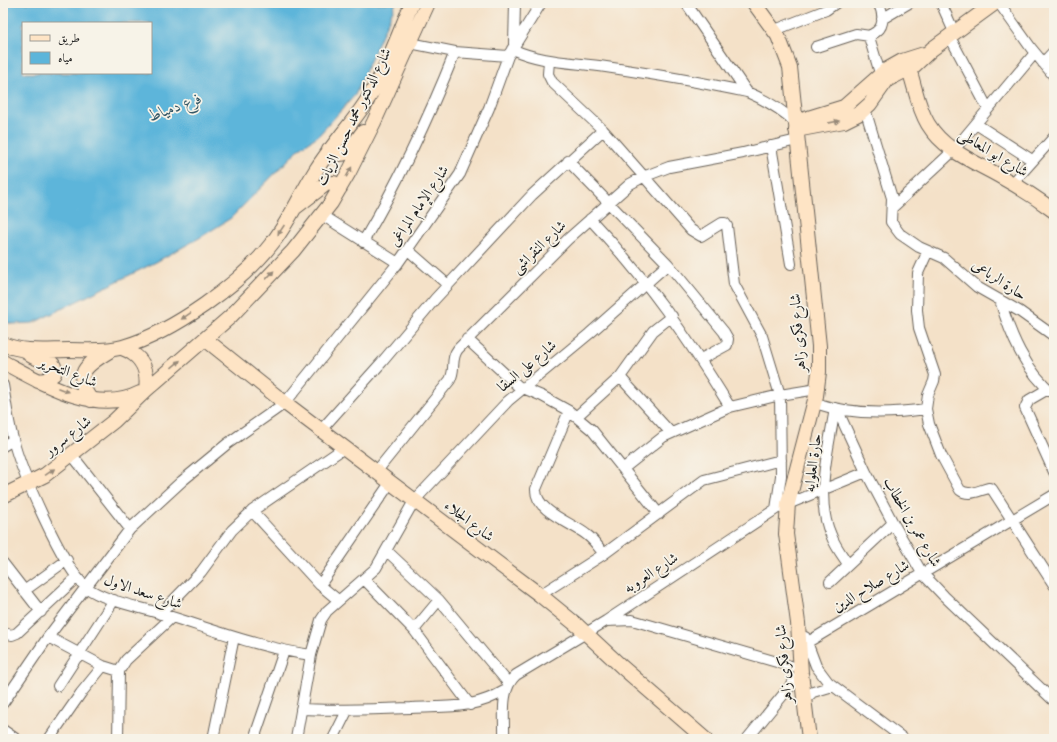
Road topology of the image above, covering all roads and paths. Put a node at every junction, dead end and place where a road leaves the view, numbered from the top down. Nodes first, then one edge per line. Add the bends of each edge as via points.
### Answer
1 (412, 3) edge
2 (428, 3) edge
3 (515, 3) edge
4 (541, 3) edge
5 (686, 3) edge
6 (754, 3) edge
7 (836, 3) edge
8 (878, 3) edge
9 (909, 3) edge
10 (941, 3) edge
11 (995, 3) edge
12 (999, 3) edge
13 (882, 19) junction
14 (775, 30) junction
15 (952, 35) junction
16 (870, 36) junction
17 (410, 43) junction
18 (816, 47) dead end
19 (511, 49) junction
20 (1054, 51) edge
21 (455, 52) junction
22 (1034, 53) junction
23 (926, 54) junction
24 (549, 61) junction
25 (1043, 64) junction
26 (909, 69) junction
27 (880, 73) junction
28 (1054, 76) edge
29 (747, 92) junction
30 (865, 109) junction
31 (988, 109) junction
32 (374, 122) junction
33 (976, 124) junction
34 (603, 130) junction
35 (796, 131) junction
36 (1054, 137) edge
37 (771, 146) junction
38 (329, 150) junction
39 (953, 151) junction
40 (1032, 160) junction
41 (568, 161) junction
42 (643, 177) junction
43 (1012, 184) junction
44 (340, 188) junction
45 (608, 203) junction
46 (295, 207) junction
47 (893, 207) junction
48 (1054, 211) edge
49 (322, 215) junction
50 (590, 219) junction
51 (363, 242) junction
52 (408, 250) junction
53 (928, 251) junction
54 (398, 264) junction
55 (668, 264) junction
56 (791, 264) dead end
57 (646, 282) junction
58 (448, 285) junction
59 (1000, 300) junction
60 (672, 316) junction
61 (1054, 336) edge
62 (467, 339) junction
63 (205, 340) junction
64 (3, 344) edge
65 (117, 348) junction
66 (27, 350) junction
67 (701, 359) junction
68 (3, 362) edge
69 (620, 377) junction
70 (38, 380) junction
71 (3, 385) edge
72 (522, 388) junction
73 (146, 390) junction
74 (1051, 391) edge
75 (780, 395) junction
76 (816, 396) junction
77 (91, 400) junction
78 (285, 403) junction
79 (730, 407) junction
80 (836, 409) junction
81 (926, 409) junction
82 (573, 414) junction
83 (321, 430) junction
84 (671, 433) junction
85 (13, 440) junction
86 (3, 446) edge
87 (344, 448) junction
88 (72, 455) junction
89 (781, 460) junction
90 (624, 468) junction
91 (376, 472) junction
92 (866, 472) junction
93 (1054, 472) edge
94 (390, 483) junction
95 (30, 484) junction
96 (823, 488) junction
97 (1054, 495) edge
98 (3, 496) edge
99 (414, 501) junction
100 (782, 506) junction
101 (252, 511) junction
102 (659, 514) junction
103 (1013, 520) junction
104 (893, 523) junction
105 (130, 529) junction
106 (387, 551) junction
107 (604, 554) junction
108 (67, 560) junction
109 (3, 563) edge
110 (848, 564) junction
111 (922, 573) junction
112 (77, 577) junction
113 (365, 580) junction
114 (830, 582) dead end
115 (320, 585) junction
116 (1054, 585) edge
117 (85, 586) junction
118 (24, 591) junction
119 (540, 594) junction
120 (114, 600) junction
121 (338, 600) junction
122 (439, 600) junction
123 (41, 612) junction
124 (160, 614) junction
125 (172, 617) junction
126 (606, 621) junction
127 (798, 623) junction
128 (414, 630) junction
129 (3, 633) edge
130 (586, 633) junction
131 (48, 637) junction
132 (234, 637) junction
133 (808, 642) junction
134 (284, 651) junction
135 (79, 654) junction
136 (311, 655) junction
137 (103, 666) junction
138 (119, 671) junction
139 (801, 671) junction
140 (58, 686) dead end
141 (833, 686) junction
142 (507, 687) junction
143 (1053, 698) edge
144 (804, 700) junction
145 (3, 703) edge
146 (470, 705) junction
147 (301, 709) junction
148 (346, 711) junction
149 (3, 730) edge
150 (506, 737) edge
151 (16, 739) edge
152 (49, 739) edge
153 (118, 739) edge
154 (213, 739) edge
155 (258, 739) edge
156 (296, 739) edge
157 (333, 739) edge
158 (705, 739) edge
159 (747, 739) edge
160 (809, 739) edge
161 (904, 739) edge

1 - 38 street, شارع الدكتور محمد حسن الزيات via 375,87 356,117
2 - 17 street, شارع الدكتور محمد حسن الزيات
3 - 19 street
4 - 19 street, شارع الإمام المراغى
5 - 29 street
6 - 14 street, شارع فكرى زاهر
7 - 14 street
8 - 13 street
9 - 13 street
10 - 15 street
11 - 15 street
12 - 22 street
13 - 16 street via 878,30
14 - 35 street, شارع فكرى زاهر via 788,60
15 - 23 street
15 - 31 street
16 - 18 street via 856,34
16 - 27 street via 869,40
17 - 21 street
17 - 32 street, شارع الدكتور محمد حسن الزيات
19 - 21 street
19 - 24 street
19 - 52 street, شارع الإمام المراغى via 460,174
20 - 25 street
21 - 51 street via 420,133 381,212
22 - 25 street
22 - 31 street
23 - 26 street
23 - 27 street via 902,61
24 - 29 street via 605,67
24 - 34 street via 548,74 552,82
25 - 28 street
26 - 30 street via 887,80
26 - 39 street, شارع ابو المعاطى via 927,122 938,138
27 - 35 street via 844,107
29 - 35 street via 766,99 782,109
35 -> 30 street via 844,121
30 - 47 street
31 - 33 street
32 - 38 street via 346,153 339,155
44 -> 32 street, شارع الدكتور محمد حسن الزيات
33 - 39 street
33 - 40 street
34 - 41 street
34 - 42 street
35 - 37 street, شارع النقراشى
35 - 76 street, شارع فكرى زاهر via 818,346
36 - 40 street
37 - 42 street, شارع النقراشى via 668,167
37 - 56 street
38 - 46 street, شارع الدكتور محمد حسن الزيات
39 - 43 street, شارع ابو المعاطى
39 - 47 street
40 - 43 street
41 - 45 street
41 - 58 street via 532,195
42 - 45 street, شارع النقراشى via 624,188
42 - 75 street via 698,236 705,235 722,223 727,226 734,284 762,336
43 - 48 street, شارع ابو المعاطى
44 - 46 street via 334,183 326,184
44 - 49 street, شارع الدكتور محمد حسن الزيات
45 - 50 street, شارع النقراشى
45 - 55 street
46 -> 65 street, شارع الدكتور محمد حسن الزيات via 272,243 235,280 160,332
47 - 53 street, حارة الرباعى via 891,218 894,228 911,242
49 - 51 street
63 -> 49 street, شارع الدكتور محمد حسن الزيات via 264,282
50 - 57 street via 625,255
50 - 62 street, شارع النقراشى
51 - 54 street
52 - 54 street, شارع الإمام المراغى
52 - 58 street
53 - 59 street, حارة الرباعى via 944,258 972,283
53 - 81 street via 918,273 917,310 919,328 935,375
54 - 78 street, شارع الإمام المراغى
55 - 57 street, شارع على السقا
55 - 67 street via 728,339 727,345
57 - 60 street
57 - 72 street, شارع على السقا via 589,334
58 - 83 street
59 - 61 street, حارة الرباعى
59 - 74 street via 1015,342
60 - 67 street
60 - 69 street via 653,331
62 - 72 street via 510,380
62 - 91 street, شارع النقراشى via 454,353 454,371 450,380
73 -> 63 street, شارع الدكتور محمد حسن الزيات
63 - 78 street, شارع الجلاء
64 - 66 street, شارع التحرير
65 - 66 street, شارع التحرير
65 - 73 street via 130,351 143,364 146,372
65 - 77 street via 92,361 82,375 83,387
66 - 70 street via 33,358 46,360 54,365 54,374 51,378
67 - 79 street
68 - 70 street, شارع التحرير
69 - 82 street
69 - 84 street
70 -> 77 street, شارع التحرير
71 - 85 street, شارع سعد الاول
72 - 82 street
72 - 99 street, شارع على السقا
73 - 77 street, شارع التحرير via 114,401
73 - 88 street, شارع سرور via 127,410
74 - 93 street via 1029,400 1025,408
75 - 76 street
75 - 79 street
75 - 89 street
76 - 80 street
76 - 100 street, شارع فكرى زاهر
78 - 83 street, شارع الجلاء
78 - 105 street, شارع الإمام المراغى via 226,444
79 - 84 street
80 - 81 street via 886,412
80 - 92 street, شارع عمر بن الخطاب
80 - 96 street, حارة العلوايه
81 - 103 street via 929,424 960,490 969,494 992,489
82 - 90 street via 592,430
82 - 107 street via 536,489 536,494 544,507 589,536
83 - 87 street, شارع الجلاء
84 - 90 street
85 - 86 street
85 - 95 street, شارع سعد الاول
87 - 91 street, شارع الجلاء
87 - 101 street
95 -> 88 street, شارع سرور
88 - 105 street
89 - 100 street
89 - 102 street via 704,480
90 - 102 street
91 - 94 street, شارع الجلاء
92 - 96 street, شارع العروبه
92 - 104 street, شارع عمر بن الخطاب
94 - 99 street, شارع الجلاء
94 - 115 street
95 - 98 street, شارع سرور
95 - 108 street, شارع سعد الاول
96 - 100 street, شارع العروبه
96 - 110 street, حارة العلوايه via 828,529
97 - 103 street, شارع صلاح الدين
99 - 106 street, شارع على السقا
99 - 119 street, شارع الجلاء
100 - 126 street, شارع العروبه
100 - 127 street, شارع فكرى زاهر
101 - 115 street
101 - 124 street via 232,530 201,572
102 - 107 street
103 - 111 street, شارع صلاح الدين
103 - 116 street
104 - 110 street
104 - 111 street, شارع عمر بن الخطاب
105 - 117 street, شارع الإمام المراغى
106 - 113 street, شارع على السقا
106 - 122 street
107 - 119 street
108 - 112 street, شارع سعد الاول
108 - 118 street
109 - 118 street
110 - 114 street
111 - 133 street, شارع صلاح الدين
111 - 143 street, شارع عمر بن الخطاب
112 - 117 street, شارع سعد الاول
112 - 123 street
113 - 121 street, شارع على السقا
113 - 128 street
115 - 121 street
117 - 120 street, شارع سعد الاول
117 - 131 street, شارع الإمام المراغى
118 - 123 street
119 - 130 street, شارع الجلاء
120 - 124 street, شارع سعد الاول
120 - 135 street
121 - 136 street, شارع على السقا via 321,620
122 - 128 street
122 - 142 street
123 - 129 street via 14,634
124 - 125 street, شارع سعد الاول
125 - 132 street, شارع سعد الاول
125 - 138 street via 126,660
126 - 130 street, شارع العروبه
126 - 139 street via 632,620
127 - 133 street
127 - 139 street, شارع فكرى زاهر
128 - 146 street
130 - 142 street, شارع العروبه via 521,671 511,679
130 - 158 street, شارع الجلاء
131 - 135 street
131 - 145 street, شارع الإمام المراغى
132 - 134 street, شارع سعد الاول
132 - 154 street
133 - 141 street via 816,666
134 - 136 street, شارع سعد الاول
134 - 155 street via 256,733
135 - 137 street
135 - 140 street
136 - 147 street, شارع على السقا
137 - 138 street
137 - 152 street
138 - 153 street
139 - 144 street, شارع فكرى زاهر
139 - 159 street
141 - 144 street via 813,692
141 - 161 street
142 - 146 street, شارع العروبه via 489,700
142 - 150 street
144 - 160 street, شارع فكرى زاهر
146 - 148 street, شارع العروبه via 450,708
147 - 148 street, شارع العروبه
147 - 156 street, شارع على السقا
148 - 157 street
149 - 151 street

